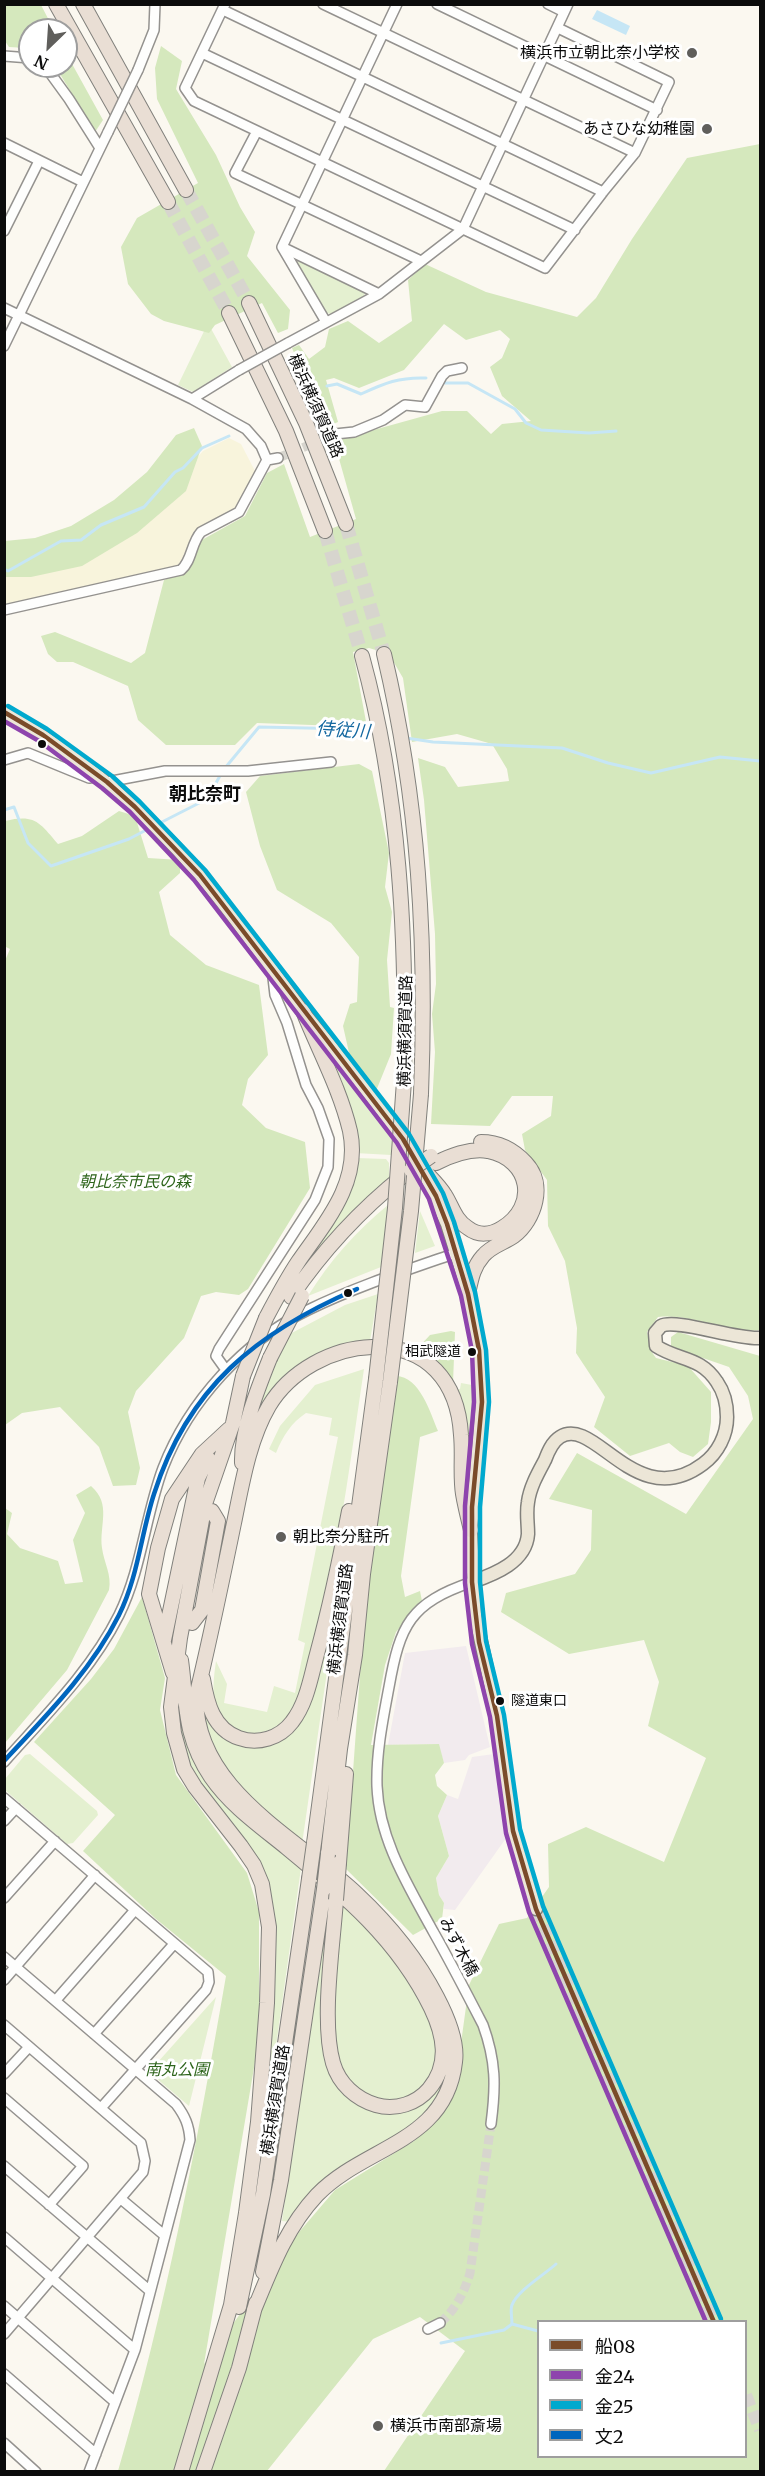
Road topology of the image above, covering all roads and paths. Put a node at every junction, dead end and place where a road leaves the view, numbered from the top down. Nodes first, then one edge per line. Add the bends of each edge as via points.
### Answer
1 (56, 4) edge
2 (83, 4) edge
3 (154, 4) edge
4 (324, 4) edge
5 (397, 4) edge
6 (437, 4) edge
7 (548, 4) edge
8 (224, 7) edge
9 (566, 8) edge
10 (558, 28) junction
11 (384, 33) junction
12 (202, 52) junction
13 (545, 56) junction
14 (363, 77) junction
15 (54, 78) edge
16 (523, 100) junction
17 (657, 110) junction
18 (342, 120) junction
19 (257, 131) junction
20 (4, 143) edge
21 (503, 144) junction
22 (100, 148) junction
23 (635, 153) junction
24 (39, 161) junction
25 (323, 163) junction
26 (83, 182) junction
27 (483, 186) junction
28 (186, 190) tunnel mouth
29 (603, 192) junction
30 (168, 202) tunnel mouth
31 (302, 204) junction
32 (463, 229) junction
33 (575, 230) junction
34 (4, 231) edge
35 (282, 247) junction
36 (421, 261) junction
37 (379, 294) junction
38 (249, 303) tunnel mouth
39 (4, 308) edge
40 (229, 313) tunnel mouth
41 (20, 316) junction
42 (326, 322) junction
43 (4, 346) edge
44 (462, 368) dead end
45 (192, 399) junction
46 (335, 434) tunnel mouth
47 (278, 458) tunnel mouth
48 (267, 460) junction
49 (346, 524) tunnel mouth
50 (325, 531) tunnel mouth
51 (4, 610) edge
52 (384, 654) tunnel mouth
53 (362, 656) tunnel mouth
54 (4, 712) edge
55 (4, 760) edge
56 (332, 762) dead end
57 (104, 779) junction
58 (272, 969) junction
59 (303, 1011) junction
60 (433, 1160) junction
61 (421, 1167) junction
62 (456, 1253) junction
63 (468, 1294) junction
64 (760, 1338) edge
65 (265, 1359) junction
66 (226, 1370) junction
67 (372, 1410) junction
68 (232, 1425) junction
69 (218, 1439) junction
70 (243, 1479) junction
71 (206, 1485) junction
72 (239, 1500) junction
73 (471, 1530) junction
74 (472, 1582) junction
75 (163, 1642) junction
76 (180, 1642) junction
77 (205, 1657) junction
78 (202, 1674) junction
79 (174, 1678) junction
80 (4, 1762) edge
81 (4, 1797) edge
82 (16, 1808) junction
83 (4, 1821) edge
84 (55, 1841) junction
85 (333, 1858) junction
86 (95, 1875) junction
87 (4, 1898) edge
88 (536, 1909) tunnel mouth
89 (135, 1910) junction
90 (174, 1944) junction
91 (4, 1957) edge
92 (16, 1967) junction
93 (4, 1980) edge
94 (56, 2000) junction
95 (4, 2025) edge
96 (94, 2034) junction
97 (28, 2047) junction
98 (135, 2071) junction
99 (4, 2074) edge
100 (4, 2098) edge
101 (101, 2108) junction
102 (491, 2124) tunnel mouth
103 (4, 2166) edge
104 (121, 2199) junction
105 (50, 2205) junction
106 (164, 2235) junction
107 (4, 2237) edge
108 (86, 2237) junction
109 (52, 2278) junction
110 (150, 2291) junction
111 (4, 2306) edge
112 (255, 2310) junction
113 (18, 2317) junction
114 (440, 2323) tunnel mouth
115 (428, 2330) dead end
116 (4, 2334) edge
117 (135, 2350) junction
118 (4, 2374) edge
119 (115, 2402) junction
120 (4, 2443) edge
121 (96, 2454) junction
122 (36, 2472) edge
123 (89, 2472) edge
124 (183, 2472) edge
125 (203, 2472) edge

1 - 30 highway
2 - 28 highway
3 - 22 street, bridge via 154,30
4 - 11 street
5 - 11 street
6 - 13 street
7 - 9 street
8 - 12 street
8 - 14 street
9 - 10 street
10 - 13 street
10 - 17 street via 669,81
11 - 14 street
11 - 16 street
12 - 18 street
12 - 19 street via 184,88 194,101
13 - 16 street
13 - 17 street
14 - 18 street
14 - 21 street
15 - 22 street
16 - 21 street
16 - 23 street
17 - 23 street
18 - 25 street
18 - 27 street
19 - 25 street
19 - 31 street via 235,173
20 - 24 street
21 - 27 street
21 - 29 street
22 - 26 street
23 - 29 street
24 - 26 street
24 - 34 street
25 - 31 street
25 - 32 street
26 - 41 street
27 - 32 street
27 - 33 street
29 - 33 street
31 - 35 street
31 - 36 street
32 - 33 street via 545,268
32 - 36 street
35 - 37 street
35 - 42 street
36 - 37 street
37 - 42 street
38 - 49 highway, 横浜横須賀道路 via 306,423
39 - 41 street
40 - 50 highway via 286,431
41 - 43 street
41 - 45 street
42 - 45 street, bridge
44 - 46 street via 442,376 425,407 405,405 364,428
45 - 48 street via 246,429
47 - 48 street
48 - 51 street via 239,512 201,532 181,570
52 - 85 highway, 横浜横須賀道路, bridge via 412,809 423,934 421,1094 390,1382 340,1749
53 - 67 highway, 横浜横須賀道路, bridge via 383,746 392,808 404,956 404,1081 395,1208
54 - 57 main road
55 - 57 street via 28,753 89,778
56 - 57 street via 248,771 165,771
57 - 58 main road via 200,875
58 - 59 main road
58 - 66 street via 276,995 306,1085 325,1125 330,1153 315,1200 219,1349 216,1356
59 - 61 main road
59 - 68 highway, bridge via 344,1109 350,1132 349,1176 337,1205 288,1277 266,1318 243,1376
60 - 61 highway via 476,1150 501,1156 520,1172 524,1182 526,1192 520,1211 513,1220 489,1234 469,1230
60 - 63 highway via 459,1144 490,1142 520,1156 535,1178 537,1190 531,1216 514,1235 482,1257 474,1268
60 - 65 highway, bridge via 406,1178 333,1253 297,1297
61 - 62 main road
62 - 63 main road
62 - 66 street via 307,1310 262,1339
63 - 73 main road via 482,1402
64 - 74 main road via 747,1339 674,1323 660,1326 655,1333 656,1346 708,1370 722,1392 727,1427 712,1458 690,1473 651,1478 587,1439 567,1434 558,1438 532,1486 527,1507 528,1535 522,1551 500,1571
65 - 68 highway
65 - 70 highway via 242,1455
66 - 80 street via 193,1411 165,1464 135,1575 107,1637 72,1685
67 - 78 highway via 332,1599 309,1685 293,1721 285,1730 264,1740 229,1733 219,1725 206,1700
67 - 124 highway, 横浜横須賀道路, bridge via 263,2194 234,2329
68 - 69 highway
68 - 71 highway
69 - 71 highway via 198,1478
69 - 75 highway via 202,1454 176,1494 158,1548 149,1594
70 - 72 highway
70 - 73 highway via 262,1420 293,1378 311,1365 350,1350 403,1350 432,1365 451,1392 458,1412 463,1493
71 - 75 highway
71 - 76 highway
71 - 76 highway via 212,1511 192,1623
72 - 77 highway via 226,1525 201,1638
72 - 77 highway via 243,1516 222,1618 208,1641
73 - 74 main road
74 - 88 main road via 513,1831
74 - 102 street, みず木橋 via 435,1597 406,1626 394,1655 379,1746 377,1786 392,1854 483,2025 491,2048 495,2069
75 - 79 highway
76 - 79 highway
76 - 85 highway, bridge via 187,1726 210,1775 240,1810 343,1894 364,1914 404,1962 428,2001 441,2033 443,2059 436,2079 423,2095 400,2107 381,2107 354,2094 333,2065 328,2011 336,1900
77 - 78 highway
78 - 112 highway via 196,1710 203,1738 221,1772 247,1802 333,1873 391,1928 446,2014 456,2058 447,2092 428,2121 343,2174 317,2195 280,2247
79 - 124 highway via 171,1707 184,1769 254,1865 267,1903 270,1951 258,2122 232,2294
81 - 82 street
82 - 83 street
82 - 84 street
84 - 86 street
84 - 87 street
85 - 112 highway, 横浜横須賀道路, bridge via 324,1889 281,2180
86 - 89 street
86 - 92 street
89 - 90 street
89 - 94 street
90 - 96 street
90 - 98 street via 208,1972 209,1982
91 - 92 street
92 - 93 street
92 - 94 street
94 - 96 street
95 - 97 street
96 - 98 street
97 - 99 street
97 - 101 street
98 - 101 street
98 - 106 street via 176,2104 189,2127 190,2140
100 - 105 street via 83,2166
101 - 104 street via 141,2143 144,2152 143,2172
103 - 105 street
104 - 106 street
104 - 108 street
105 - 108 street
106 - 110 street
107 - 109 street
108 - 109 street
108 - 110 street
109 - 113 street
109 - 117 street
110 - 117 street
111 - 113 street
112 - 125 highway, 横浜横須賀道路
113 - 116 street
113 - 119 street
114 - 115 street
117 - 119 street
118 - 121 street
119 - 121 street
120 - 122 street
121 - 123 street

